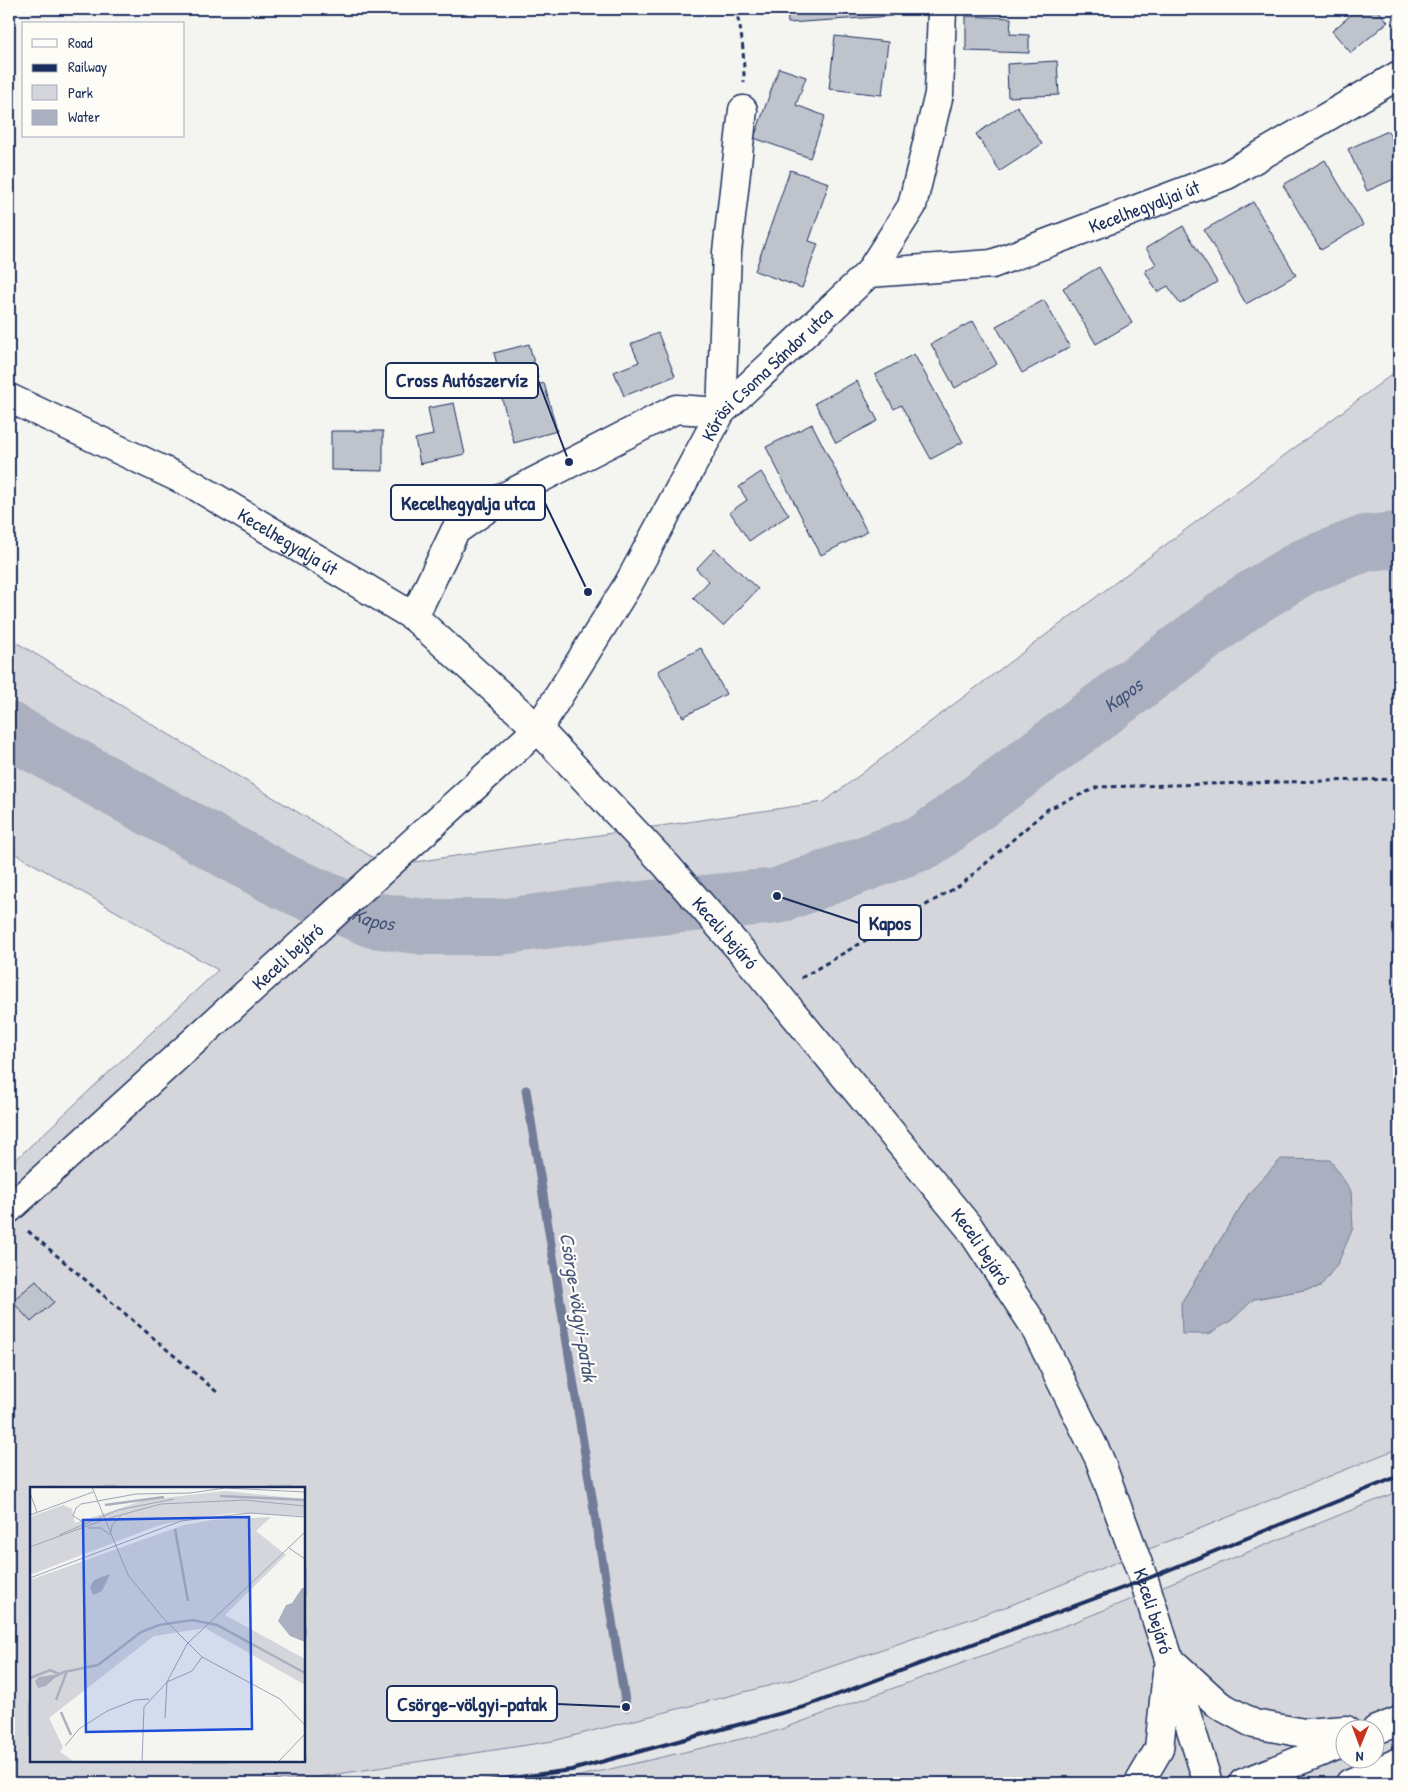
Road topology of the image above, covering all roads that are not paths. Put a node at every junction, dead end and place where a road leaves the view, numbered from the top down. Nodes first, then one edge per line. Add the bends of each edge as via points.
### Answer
1 (942, 9) edge
2 (1399, 75) edge
3 (743, 110) road end
4 (868, 273) junction
5 (9, 398) edge
6 (721, 412) junction
7 (414, 617) junction
8 (538, 729) junction
9 (16, 1218) edge
10 (1168, 1658) junction
11 (1336, 1731) edge
12 (1336, 1746) edge
13 (1392, 1768) edge
14 (1139, 1783) edge
15 (1208, 1783) edge
16 (1243, 1783) edge
17 (1350, 1783) edge

1 - 4 street, Kőrösi Csoma Sándor utca via 939,94 912,206
2 - 4 street, Kecelhegyaljai út via 1227,175 992,264
3 - 6 street via 727,252
4 - 6 street, Kőrösi Csoma Sándor utca
5 - 7 street, Kecelhegyalja út via 194,485
6 - 7 street via 676,409 502,498 455,530
6 - 8 street, Kőrösi Csoma Sándor utca via 629,583
7 - 8 street, Kecelhegyalja út
8 - 9 street, Keceli bejáró via 375,875
8 - 10 street, Keceli bejáró via 666,865 745,955 969,1227 1033,1324 1099,1458 1144,1580
10 - 11 street via 1219,1705 1254,1724 1304,1733
10 - 14 street via 1159,1749
10 - 15 street, Keceli bejáró
12 - 16 street
13 - 17 street

